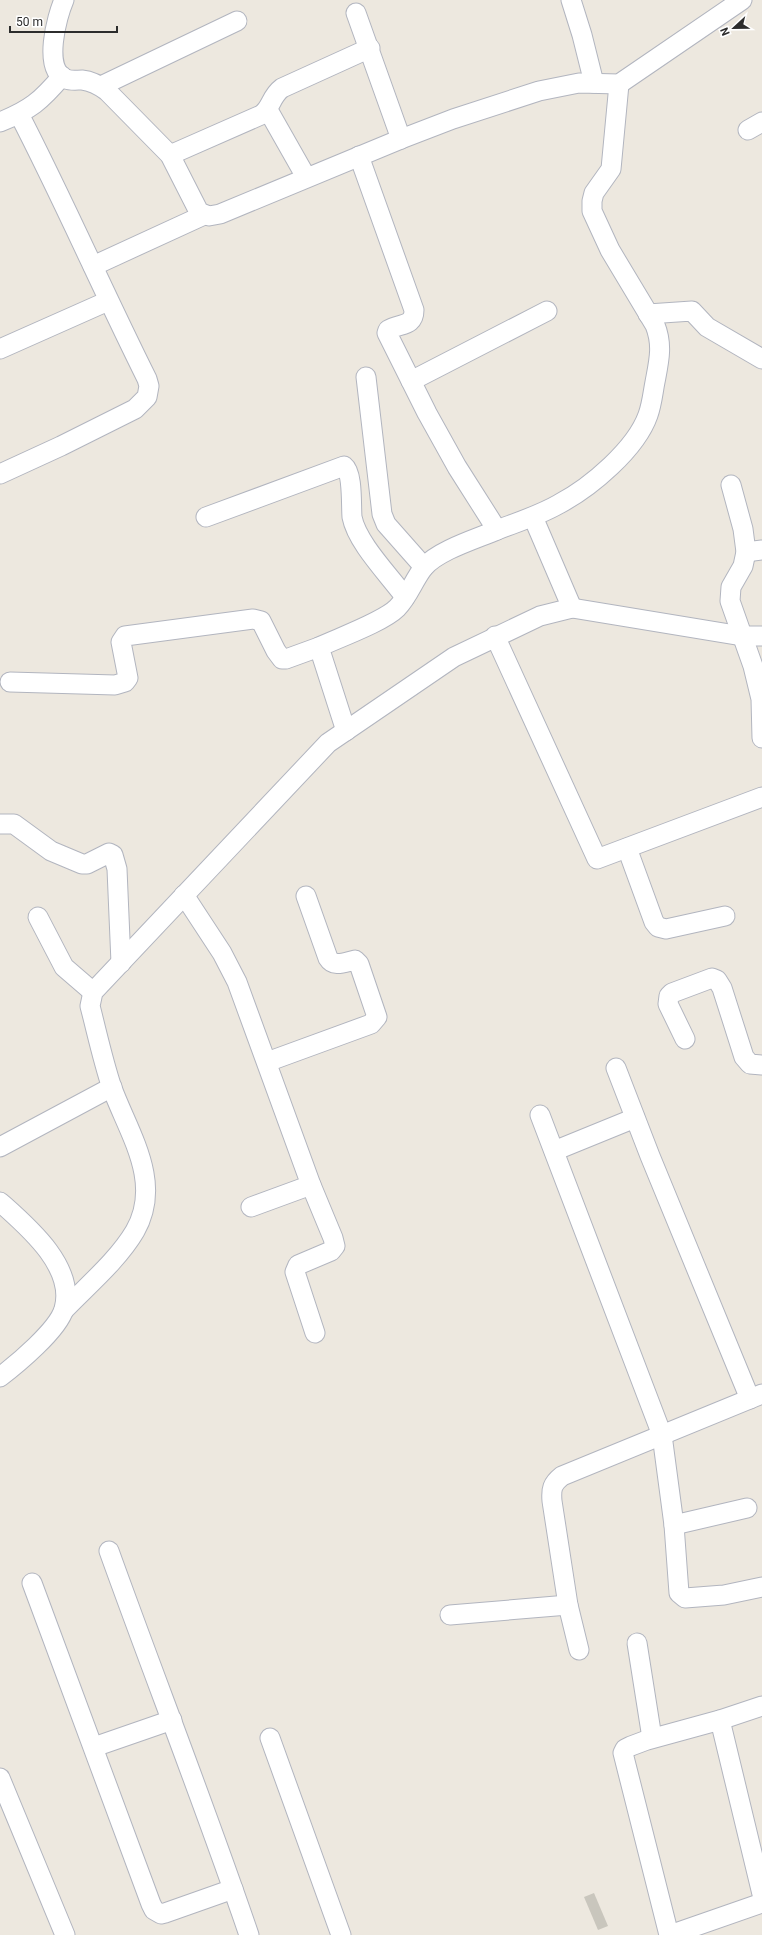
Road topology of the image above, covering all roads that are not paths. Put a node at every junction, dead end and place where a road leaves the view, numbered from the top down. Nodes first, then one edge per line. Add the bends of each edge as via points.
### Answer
1 (64, 0) edge
2 (571, 0) edge
3 (742, 0) edge
4 (356, 13) dead end
5 (237, 21) dead end
6 (370, 48) junction
7 (62, 76) junction
8 (594, 83) junction
9 (619, 84) junction
10 (101, 86) junction
11 (268, 110) junction
12 (19, 114) junction
13 (0, 122) edge
14 (401, 139) junction
15 (170, 155) junction
16 (359, 156) junction
17 (306, 177) junction
18 (204, 215) junction
19 (93, 266) junction
20 (108, 301) junction
21 (547, 311) dead end
22 (648, 314) junction
23 (0, 349) edge
24 (762, 359) edge
25 (366, 377) dead end
26 (411, 381) junction
27 (0, 474) edge
28 (731, 485) dead end
29 (206, 517) dead end
30 (532, 517) junction
31 (497, 530) junction
32 (754, 551) edge
33 (424, 567) junction
34 (405, 597) junction
35 (572, 608) junction
36 (495, 636) junction
37 (742, 636) junction
38 (762, 636) edge
39 (319, 647) junction
40 (10, 682) dead end
41 (346, 731) junction
42 (762, 738) edge
43 (762, 797) edge
44 (0, 824) edge
45 (627, 848) junction
46 (184, 894) junction
47 (306, 896) dead end
48 (725, 916) dead end
49 (38, 917) dead end
50 (121, 963) junction
51 (93, 992) junction
52 (685, 1039) dead end
53 (267, 1062) junction
54 (762, 1065) edge
55 (616, 1068) dead end
56 (112, 1087) junction
57 (540, 1115) dead end
58 (635, 1118) junction
59 (0, 1147) edge
60 (554, 1151) junction
61 (311, 1185) junction
62 (0, 1202) edge
63 (251, 1207) dead end
64 (64, 1310) junction
65 (315, 1333) dead end
66 (0, 1377) edge
67 (756, 1396) edge
68 (662, 1435) junction
69 (747, 1508) dead end
70 (674, 1525) junction
71 (109, 1551) dead end
72 (32, 1583) dead end
73 (762, 1587) edge
74 (568, 1605) junction
75 (450, 1615) dead end
76 (637, 1643) dead end
77 (579, 1650) dead end
78 (762, 1706) edge
79 (172, 1720) junction
80 (720, 1720) junction
81 (270, 1738) dead end
82 (652, 1738) junction
83 (94, 1747) junction
84 (0, 1778) edge
85 (7, 1819) edge
86 (233, 1889) junction
87 (762, 1894) edge
88 (762, 1903) edge
89 (65, 1935) edge
90 (249, 1935) edge
91 (341, 1935) edge
92 (670, 1935) edge

1 - 7 street via 54,32 52,53
2 - 8 street
3 - 9 street
4 - 6 street
5 - 10 street
6 - 11 street via 282,88 273,97
6 - 14 street
7 - 10 street
7 - 12 street via 37,103
8 - 9 street
8 - 14 street via 579,83 539,91
9 - 22 street via 611,169 594,193 592,211 610,250
10 - 15 street
11 - 15 street
11 - 17 street
12 - 13 street
12 - 19 street
14 - 16 street
15 - 18 street via 190,199
16 - 17 street
16 - 26 street via 414,310 414,317 408,323 387,331
17 - 18 street via 220,214
18 - 19 street
19 - 20 street
20 - 23 street
20 - 27 street via 147,379 147,397 135,409
21 - 26 street
22 - 24 street via 692,311 707,327
22 - 30 street via 660,337 660,350 648,415 636,438 604,472 576,494
25 - 33 street via 382,514 386,524
26 - 31 street via 457,468
28 - 32 street via 743,529
29 - 34 street via 344,466 349,475 353,518 359,533 370,552
30 - 31 street
30 - 35 street
31 - 33 street via 444,554
32 - 37 street via 729,594
33 - 34 street
34 - 39 street via 387,616
35 - 36 street via 540,616
35 - 37 street
36 - 41 street via 454,657
36 - 45 street via 597,859
37 - 38 street
37 - 42 street via 761,699
39 - 40 street via 286,659 282,658 261,621 253,619 125,636 121,642 128,678 125,682 115,685
39 - 41 street
41 - 46 street via 328,743
43 - 45 street
44 - 50 street via 14,824 51,850 82,864 109,853 113,855 117,868
45 - 48 street via 658,927 666,929
46 - 50 street
46 - 53 street via 230,968
47 - 53 street via 330,962 335,964 355,960 359,964 377,1017 371,1024
49 - 51 street via 64,967
50 - 51 street
51 - 56 street via 90,1006
52 - 54 street via 668,1004 669,996 712,978 718,980 744,1057 750,1064
53 - 61 street
55 - 58 street
56 - 59 street
56 - 64 street via 143,1165 146,1184 144,1210 124,1247
57 - 60 street
58 - 60 street
58 - 67 street
60 - 68 street
61 - 63 street
61 - 65 street via 335,1246 325,1254 298,1266 295,1272
62 - 64 street via 36,1234 55,1262 64,1282
64 - 66 street via 28,1355
67 - 68 street
68 - 70 street
68 - 74 street via 562,1476 554,1482 551,1490 552,1501
69 - 70 street
70 - 73 street via 677,1586 681,1596 685,1598 724,1595
71 - 79 street
72 - 83 street
74 - 75 street
74 - 77 street
76 - 82 street
78 - 80 street
79 - 83 street
79 - 86 street
80 - 82 street
80 - 87 street
81 - 91 street
82 - 92 street via 625,1749 622,1754
83 - 86 street via 154,1910 161,1914 165,1913
84 - 85 street
85 - 89 street
86 - 90 street
88 - 92 street

